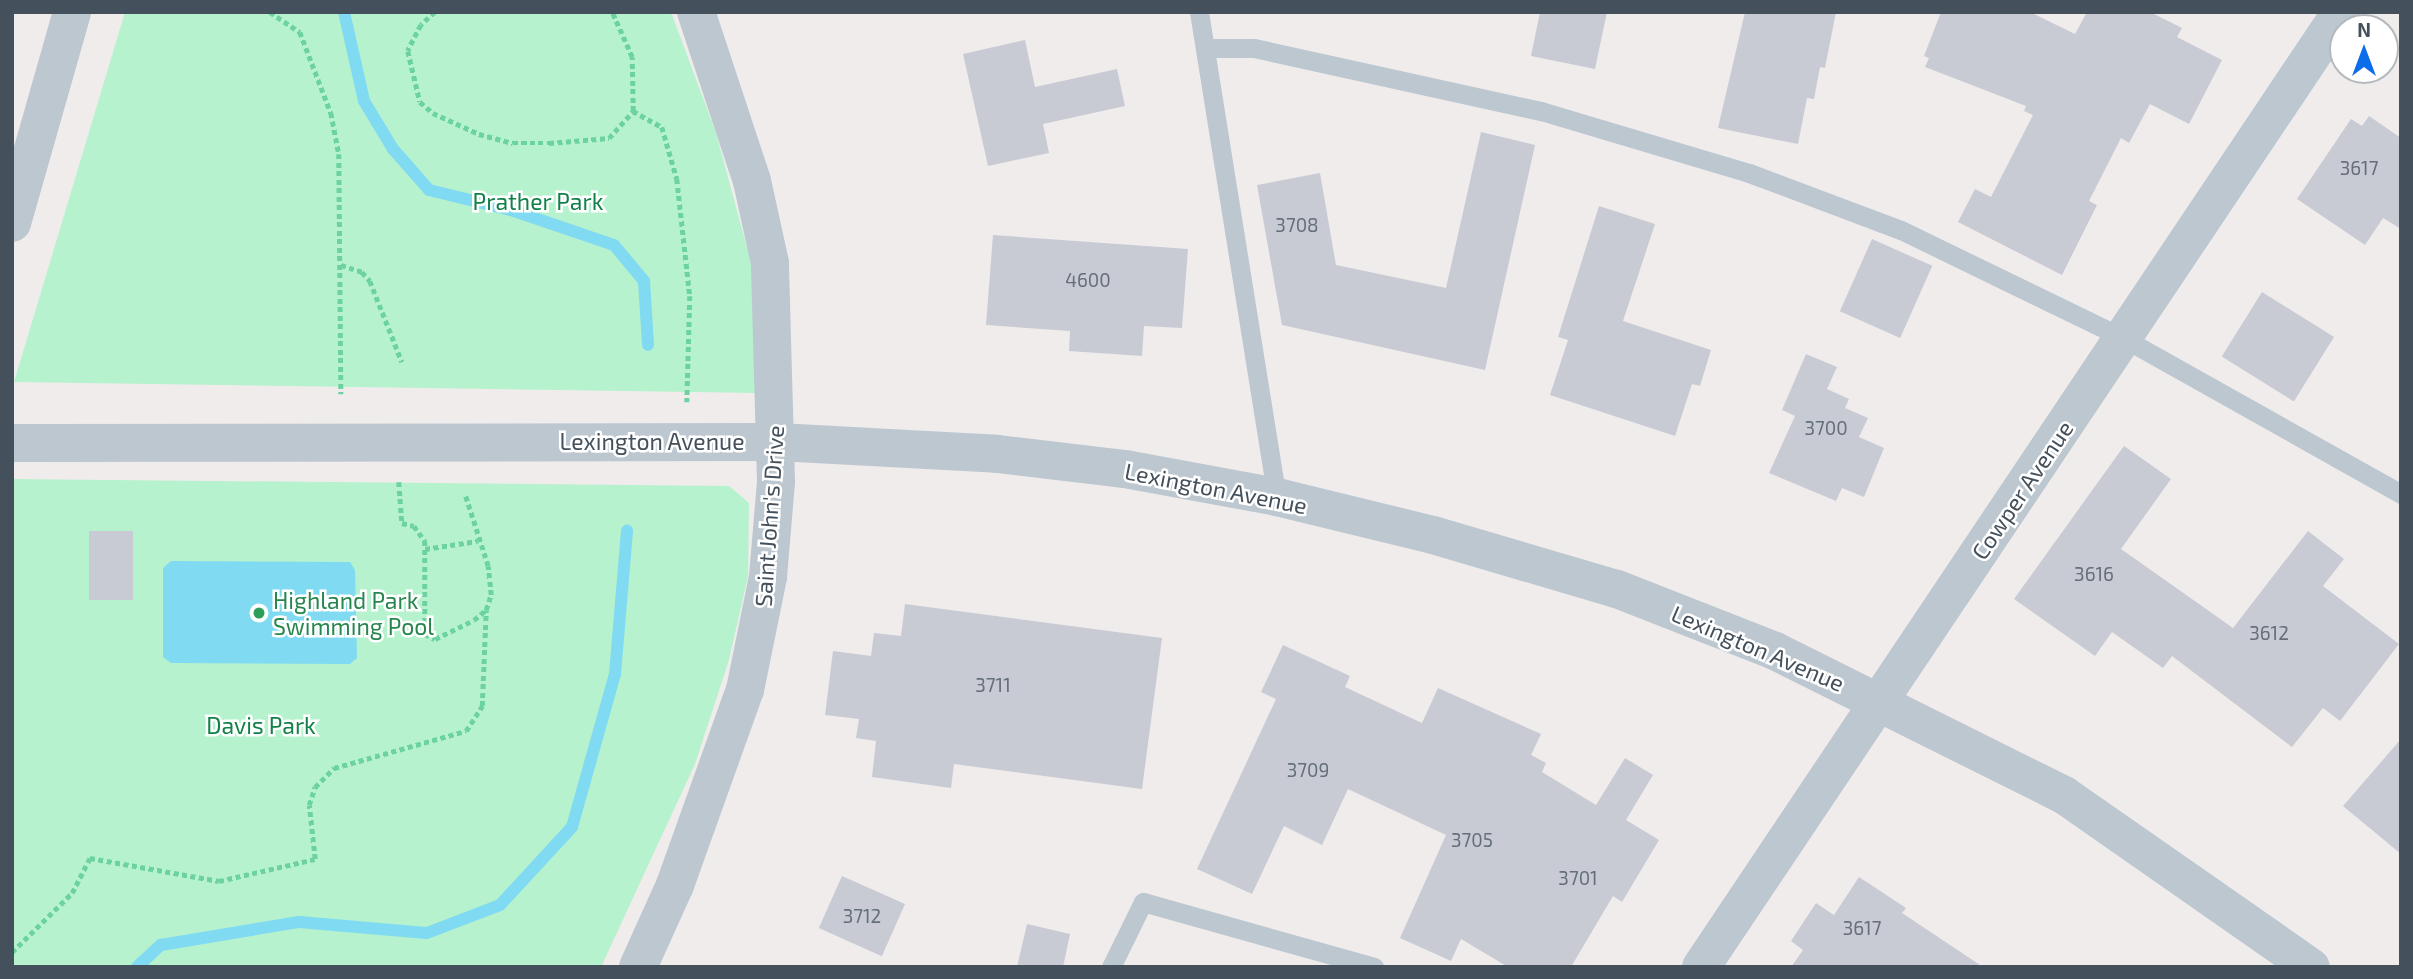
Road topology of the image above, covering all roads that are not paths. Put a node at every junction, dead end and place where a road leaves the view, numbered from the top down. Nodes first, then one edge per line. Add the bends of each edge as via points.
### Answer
1 (72, 12) edge
2 (696, 12) edge
3 (1199, 12) edge
4 (2340, 12) edge
5 (1205, 48) junction
6 (12, 223) edge
7 (2125, 339) junction
8 (778, 442) junction
9 (12, 443) edge
10 (2401, 494) edge
11 (1277, 497) junction
12 (1880, 701) junction
13 (638, 967) edge
14 (1111, 967) edge
15 (1374, 967) edge
16 (1702, 967) edge
17 (2311, 967) edge

1 - 6 street
2 - 8 street, Saint John's Drive via 752,181 769,263
3 - 5 lane
4 - 7 street, Cowper Avenue
5 - 7 lane via 1254,48 1541,111 1749,173 1901,230
5 - 11 lane
7 - 10 lane
7 - 12 street, Cowper Avenue
8 - 9 street, Lexington Avenue
8 - 11 street, Lexington Avenue via 997,454 1125,470
8 - 13 street, Saint John's Drive via 768,577 745,690 675,885
11 - 12 street, Lexington Avenue via 1433,535 1617,589 1775,651
12 - 16 street, Cowper Avenue
12 - 17 street, Lexington Avenue via 2064,795
14 - 15 lane via 1143,902

